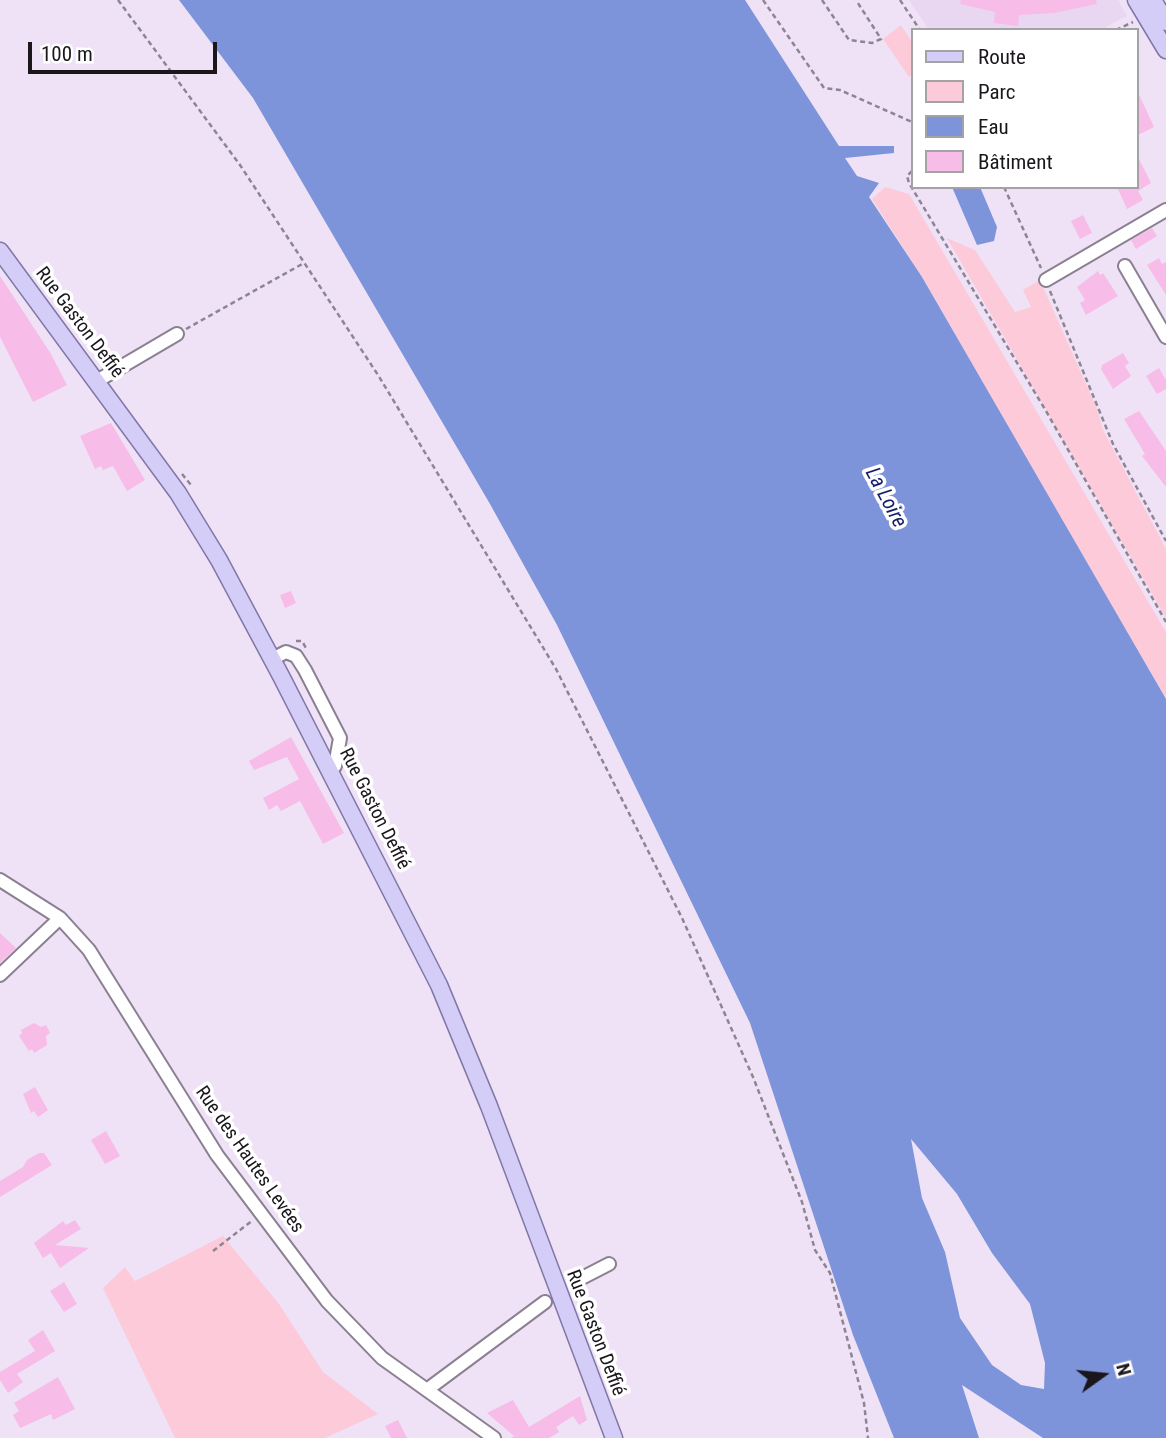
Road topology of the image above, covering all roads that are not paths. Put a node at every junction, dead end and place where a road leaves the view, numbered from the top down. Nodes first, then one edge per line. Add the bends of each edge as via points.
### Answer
1 (1136, 0) edge
2 (1153, 0) edge
3 (1145, 15) junction
4 (1166, 22) edge
5 (1166, 33) edge
6 (1166, 50) edge
7 (1166, 210) edge
8 (2, 259) edge
9 (1125, 266) dead end
10 (1046, 280) road end
11 (177, 334) road end
12 (1166, 337) edge
13 (97, 381) junction
14 (272, 659) junction
15 (330, 769) junction
16 (0, 880) edge
17 (60, 918) junction
18 (0, 975) edge
19 (609, 1264) dead end
20 (576, 1282) dead end
21 (545, 1302) dead end
22 (428, 1389) junction
23 (494, 1438) edge
24 (614, 1438) edge

1 - 3 main road
2 - 4 main road
3 - 5 street
3 - 6 main road
7 - 10 street
8 - 13 main road, Rue Gaston Deffié
9 - 12 street
11 - 13 street
13 - 14 main road, Rue Gaston Deffié via 177,493
14 - 15 main road, Rue Gaston Deffié
14 - 15 street via 286,652 296,656 310,680 340,738 335,765
15 - 24 main road, Rue Gaston Deffié via 439,985
16 - 17 street, Rue des Hautes Levées
17 - 18 street
17 - 22 street, Rue des Hautes Levées via 89,950 217,1155 327,1301 382,1358
19 - 20 street
21 - 22 street
22 - 23 street, Rue des Hautes Levées

